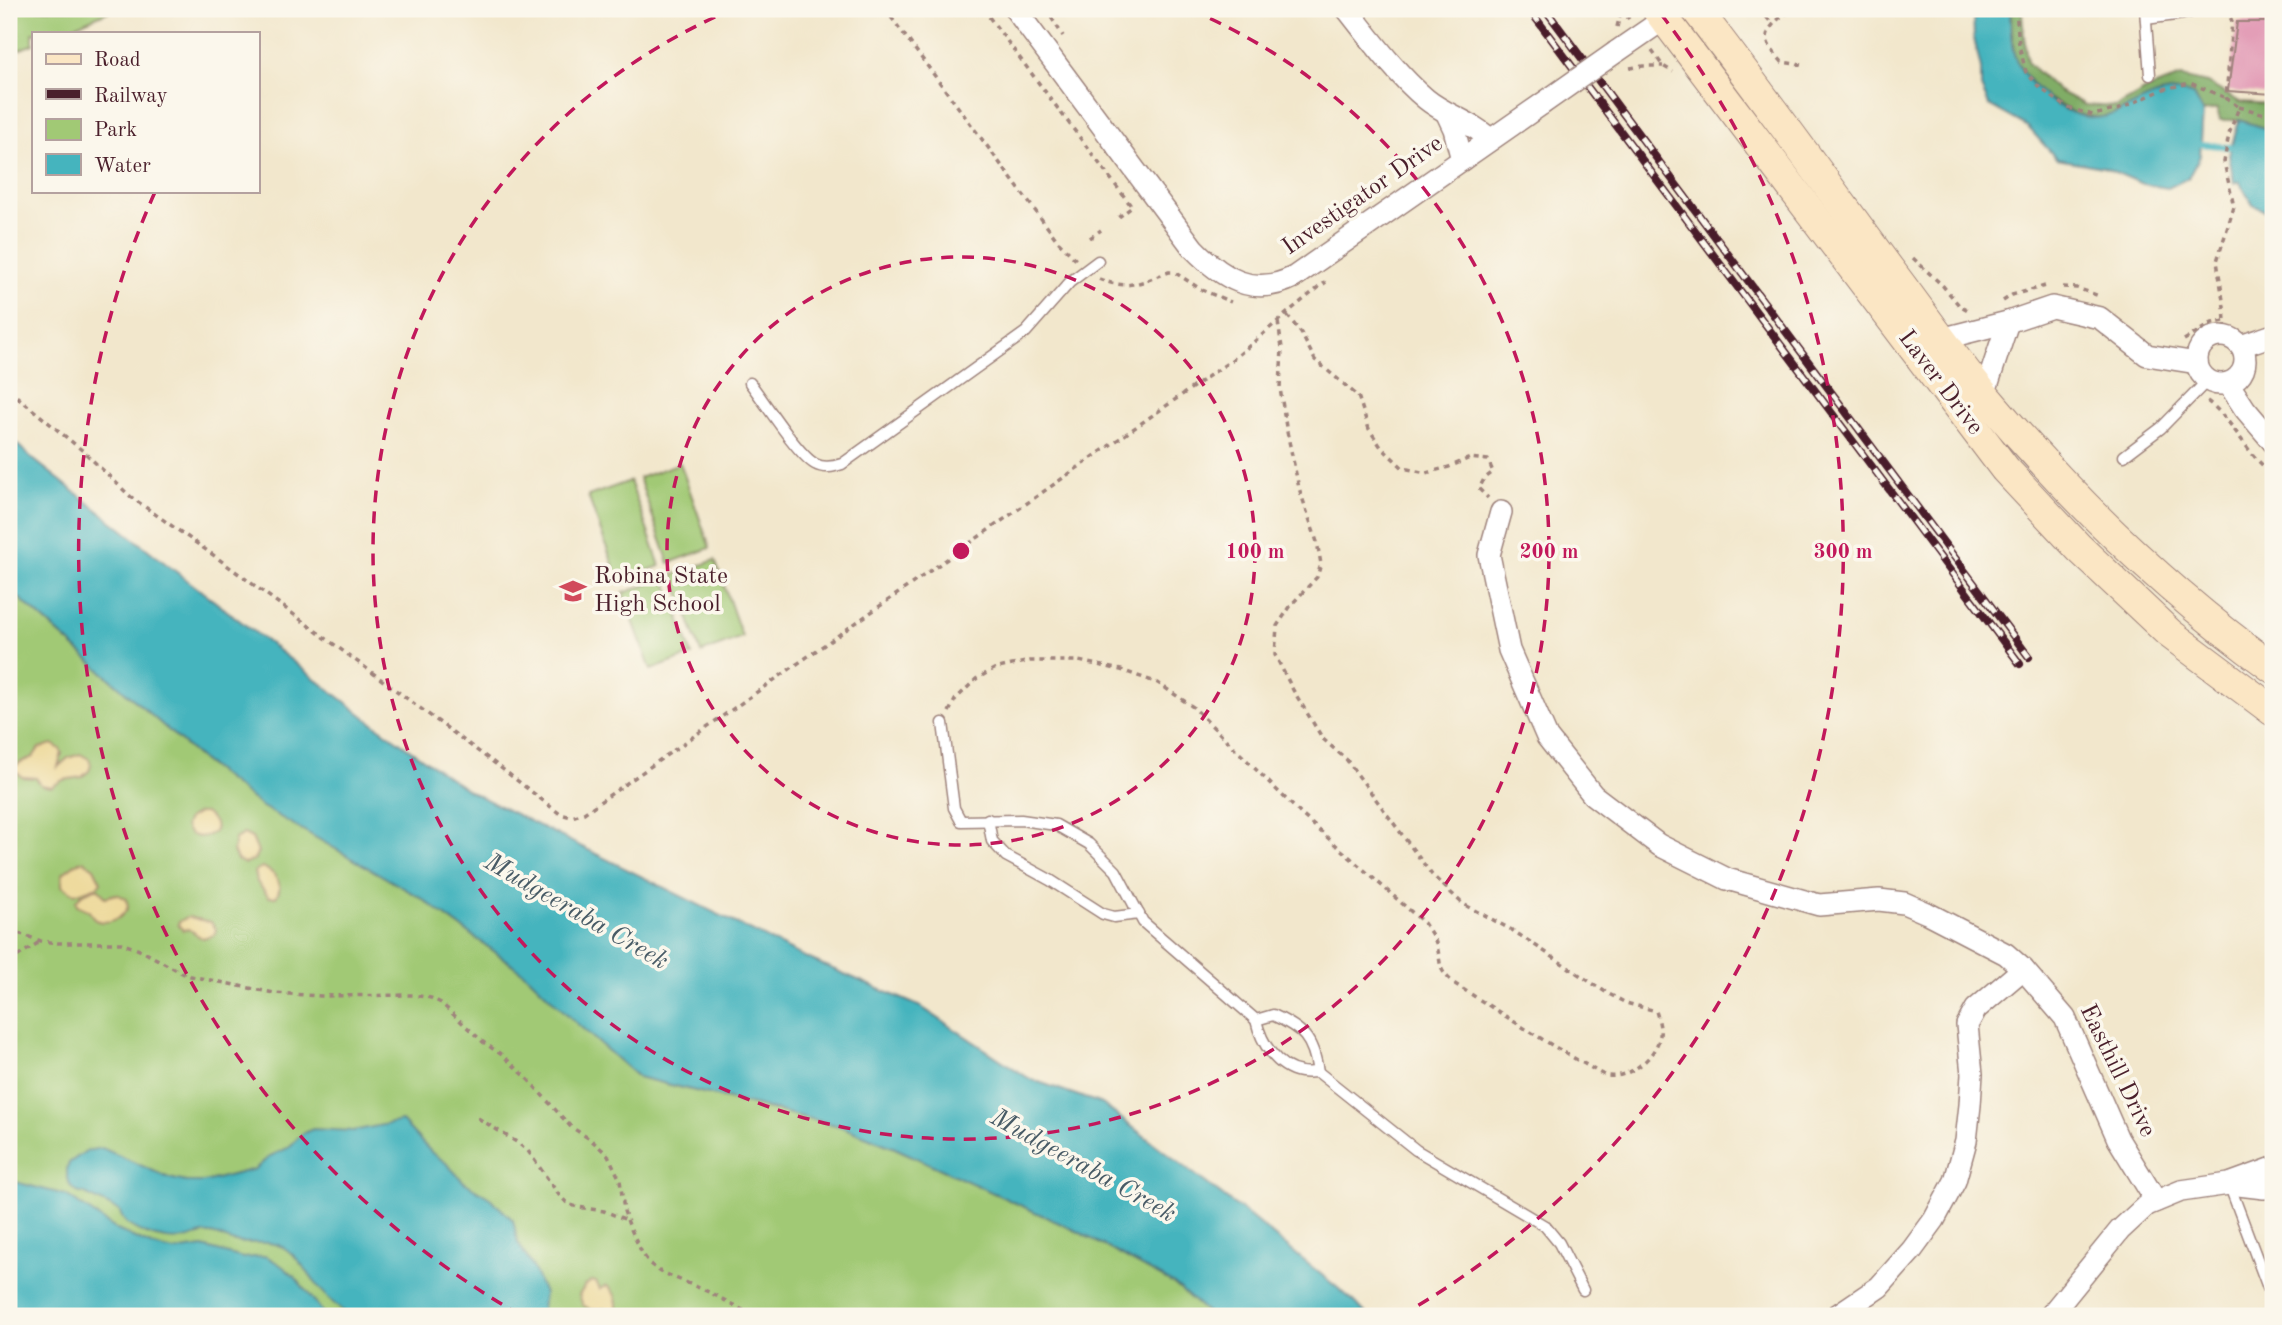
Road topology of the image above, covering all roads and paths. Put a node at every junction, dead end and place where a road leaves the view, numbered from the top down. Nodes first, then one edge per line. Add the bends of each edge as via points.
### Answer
1 (885, 9) edge
2 (983, 9) edge
3 (1015, 9) edge
4 (1046, 9) edge
5 (1347, 9) edge
6 (1696, 9) edge
7 (1760, 9) edge
8 (1820, 9) edge
9 (2016, 9) edge
10 (2202, 9) edge
11 (2226, 9) edge
12 (1660, 14) edge
13 (2146, 14) edge
14 (1773, 25) junction
15 (1066, 42) dead end
16 (1620, 62) junction
17 (1802, 65) dead end
18 (1663, 66) dead end
19 (2150, 75) dead end
20 (2226, 99) junction
21 (2239, 107) junction
22 (1447, 114) junction
23 (2273, 116) edge
24 (1490, 140) junction
25 (1462, 159) junction
26 (1115, 220) dead end
27 (1101, 230) dead end
28 (1090, 238) dead end
29 (1074, 250) dead end
30 (1908, 253) dead end
31 (1069, 254) junction
32 (1098, 261) dead end
33 (1087, 270) junction
34 (1329, 280) dead end
35 (2048, 286) dead end
36 (2056, 286) dead end
37 (2107, 300) dead end
38 (2002, 301) dead end
39 (1286, 302) dead end
40 (1299, 302) junction
41 (1233, 303) dead end
42 (1287, 315) junction
43 (1278, 322) junction
44 (2002, 324) junction
45 (2231, 334) junction
46 (2273, 335) edge
47 (1941, 339) junction
48 (2168, 359) junction
49 (2207, 380) junction
50 (750, 383) dead end
51 (9, 390) edge
52 (1984, 395) junction
53 (2273, 442) edge
54 (2124, 456) dead end
55 (2273, 474) edge
56 (1501, 512) joint
57 (2273, 668) edge
58 (2273, 711) edge
59 (943, 723) joint
60 (988, 820) junction
61 (1139, 914) junction
62 (9, 930) edge
63 (41, 941) junction
64 (9, 962) edge
65 (2023, 969) junction
66 (1256, 1020) junction
67 (1318, 1072) junction
68 (478, 1118) dead end
69 (2273, 1168) edge
70 (2229, 1184) junction
71 (2273, 1186) edge
72 (2156, 1201) junction
73 (627, 1220) junction
74 (1583, 1290) dead end
75 (2273, 1301) edge
76 (754, 1316) edge
77 (1836, 1316) edge
78 (2050, 1316) edge

1 - 31 path
2 - 26 path via 1132,207
3 - 25 street, Investigator Drive via 1193,248 1232,280 1272,286 1294,277
4 - 15 path
5 - 22 street via 1414,88
6 - 47 street, Laver Drive
7 - 14 path
8 - 14 path via 1813,13 1795,10
9 - 20 path via 2026,72 2068,107 2093,114 2120,109 2190,83
10 - 13 lane
11 - 20 path via 2232,22
12 - 16 street, Investigator Drive
12 - 58 street, Laver Drive via 2005,469 2079,548 2169,633
13 - 19 lane
14 - 17 path via 1767,38 1775,54 1782,62
16 - 18 path
16 - 24 street, Investigator Drive, bridge via 1542,104
20 - 21 path
21 - 23 path
21 - 45 path via 2224,162 2234,207 2217,261
22 - 24 street
22 - 25 street
24 - 25 street, Investigator Drive
27 - 28 path
29 - 31 path
30 - 44 path via 1959,304 1985,312
31 - 33 path
32 - 33 lane
33 - 41 path via 1100,280 1125,285 1139,285 1174,272
33 - 50 lane via 1070,282 1026,332 842,464 825,468 810,461
34 - 40 path
35 - 38 path
36 - 37 path via 2077,288
39 - 40 path
40 - 42 path
42 - 43 path
42 - 56 path via 1315,360 1358,396 1369,429 1403,468 1426,473 1470,458 1488,460 1493,472 1479,489
43 - 51 path via 1150,419 584,813 572,817 559,814 131,497
43 - 59 path via 1286,427 1321,564 1317,577 1278,626 1275,655 1323,739 1346,759 1432,875 1463,904 1512,930 1607,993 1656,1011 1662,1030 1648,1059 1621,1075 1607,1076 1455,984 1443,974 1436,942 1424,923 1302,815 1193,707 1158,683 1079,661 1030,661 994,669 976,679
44 - 47 street
44 - 48 street via 2052,307 2100,318 2147,355
44 - 52 street
45 - 46 street
45 - 48 path via 2211,323 2180,342 2165,344
45 - 49 street via 2211,338 2197,356
45 - 49 street via 2244,353 2244,368 2235,379
47 - 52 street, Laver Drive
48 - 49 street
49 - 53 street via 2245,410
49 - 54 lane via 2161,428
49 - 55 path via 2215,406
52 - 57 street, Laver Drive via 2122,544
56 - 65 street, Easthill Drive via 1489,555 1509,650 1547,737 1593,795 1660,845 1727,879 1819,905 1879,900 1904,903 2006,954
59 - 60 lane via 954,808 961,821
60 - 61 lane via 992,841 1006,856 1103,914
60 - 61 lane via 1056,825 1089,844 1116,871
61 - 66 lane
62 - 63 path
63 - 64 path
63 - 73 path via 121,943 186,975 274,993 431,998 502,1055 571,1127 608,1155 620,1180
65 - 72 street, Easthill Drive via 2065,1018 2118,1139
65 - 77 street via 1976,1009 1967,1025 1972,1074 1966,1141 1955,1181 1934,1220 1879,1287
66 - 67 lane via 1259,1035 1277,1060 1299,1072
66 - 67 lane via 1273,1015 1296,1026 1314,1050
67 - 74 lane via 1416,1150 1545,1226
68 - 73 path via 528,1151 568,1204
69 - 70 street
70 - 71 street
70 - 72 street via 2181,1191
70 - 75 lane
72 - 78 street via 2120,1230
73 - 76 path via 650,1264

